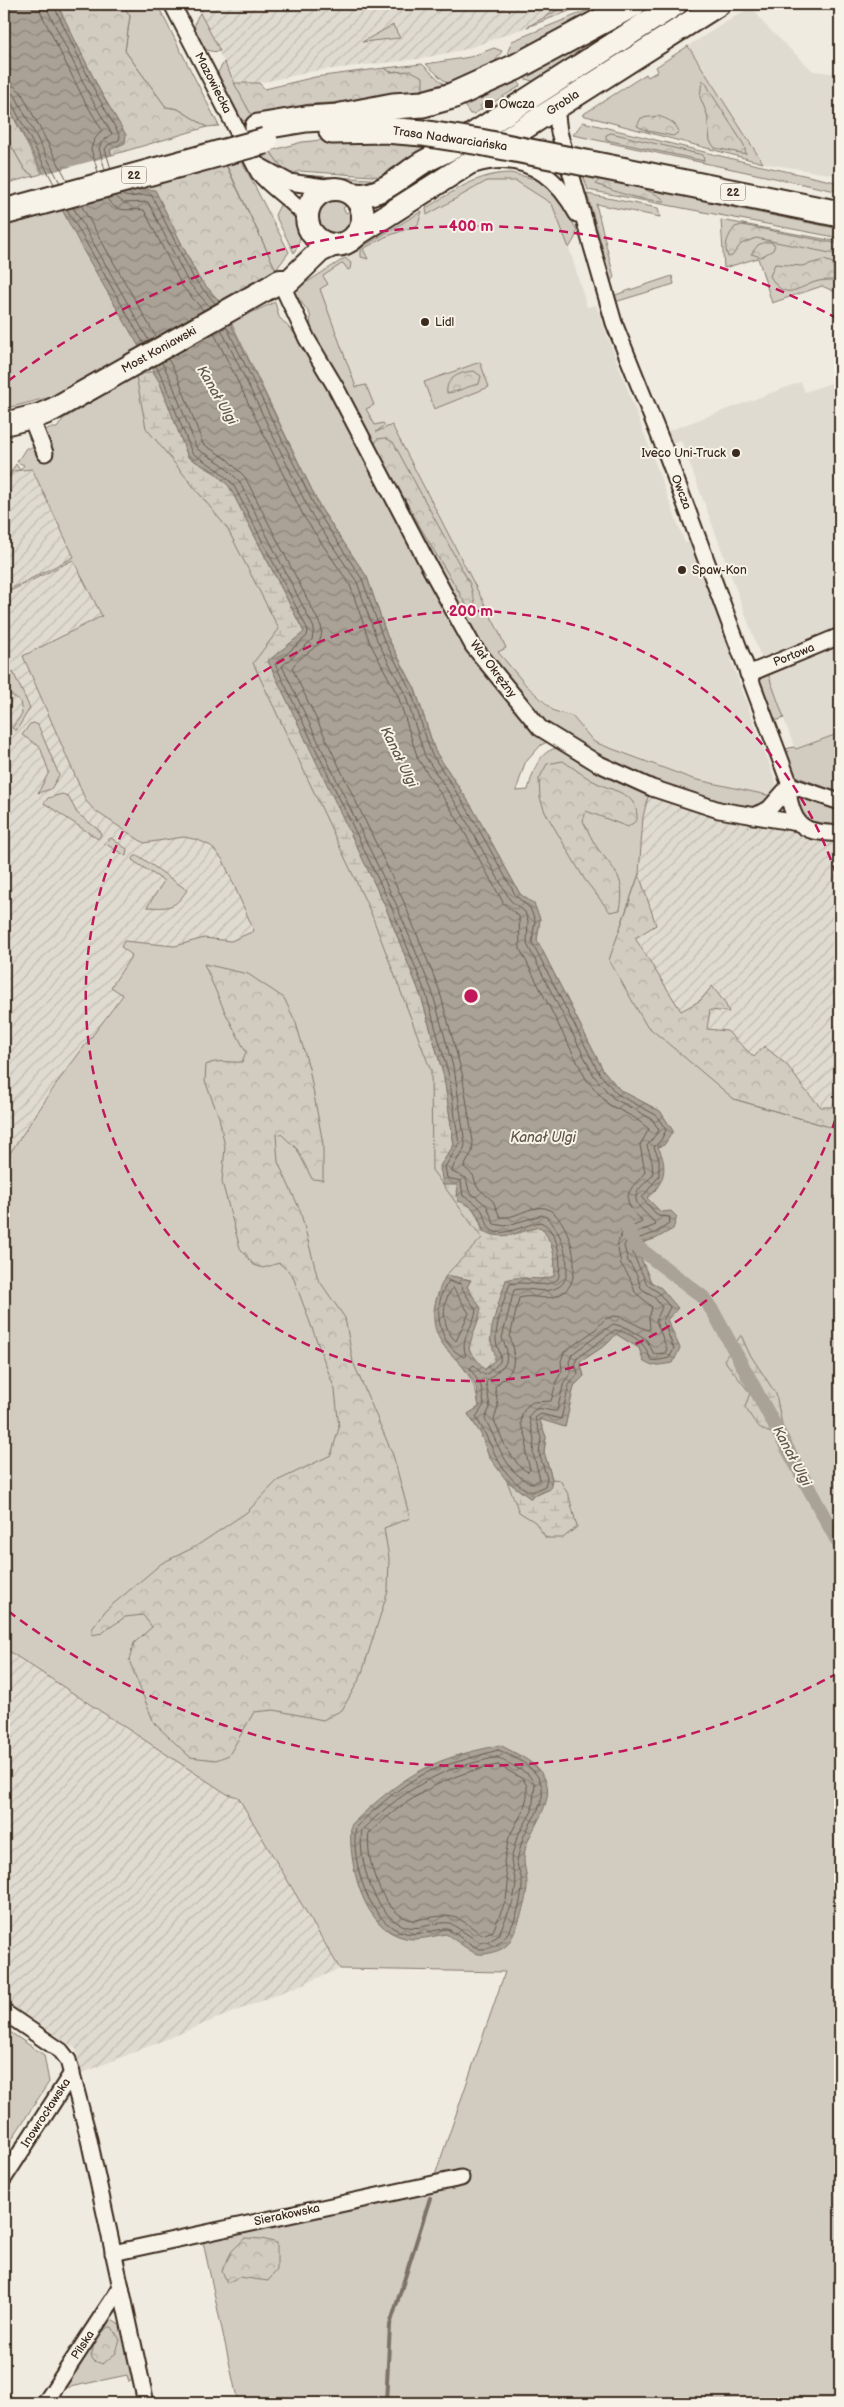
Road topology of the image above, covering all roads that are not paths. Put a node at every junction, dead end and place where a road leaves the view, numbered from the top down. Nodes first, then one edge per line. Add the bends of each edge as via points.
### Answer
1 (172, 4) edge
2 (633, 4) edge
3 (676, 4) edge
4 (719, 4) edge
5 (556, 108) junction
6 (428, 118) junction
7 (259, 143) junction
8 (628, 163) junction
9 (462, 168) junction
10 (343, 191) junction
11 (4, 197) edge
12 (840, 199) edge
13 (4, 212) edge
14 (840, 214) edge
15 (308, 224) junction
16 (356, 235) junction
17 (588, 236) junction
18 (333, 245) junction
19 (275, 284) junction
20 (39, 415) junction
21 (4, 424) edge
22 (44, 453) dead end
23 (840, 636) edge
24 (748, 674) junction
25 (790, 784) junction
26 (840, 802) edge
27 (753, 816) junction
28 (798, 823) junction
29 (840, 834) edge
30 (4, 2012) edge
31 (72, 2073) junction
32 (4, 2178) edge
33 (462, 2178) dead end
34 (113, 2253) junction
35 (120, 2288) junction
36 (45, 2403) edge
37 (146, 2403) edge

1 - 7 street, Mazowiecka
2 - 6 main road via 480,84
3 - 10 main road, Grobla via 380,190 367,195
4 - 5 main road, Grobla
5 - 9 main road, Grobla
5 - 17 street, Owcza via 559,132
6 - 7 main road, Trasa Nadwarciańska / 22 via 314,132
6 - 7 main road, Trasa Nadwarciańska / 22 via 341,116 306,119
6 - 8 main road, Trasa Nadwarciańska / 22
7 - 10 street via 289,182
7 - 11 main road, Trasa Nadwarciańska / 22
7 - 13 main road, Trasa Nadwarciańska / 22, bridge
7 - 15 street, Mazowiecka via 266,182 299,208
8 - 12 main road, Trasa Nadwarciańska / 22
8 - 14 main road, Trasa Nadwarciańska / 22
9 - 16 main road, Grobla
9 - 17 street, Owcza via 488,160 505,160 541,170 571,202
10 - 15 main road via 325,190 311,201
10 - 16 main road via 363,212 363,221
15 - 18 main road via 319,240
15 - 19 main road via 304,248
16 - 18 main road via 346,243
17 - 24 street, Owcza via 614,323
18 - 19 main road via 320,251 293,279
19 - 20 main road, Most Koniawski
19 - 27 street, Wał Okrężny via 335,386 473,646 540,728 597,764 652,788 719,810
20 - 21 main road, Most Koniawski
20 - 22 street
23 - 24 street, Portowa
24 - 25 street, Owcza
25 - 26 street
25 - 27 street via 768,809
25 - 28 street via 787,798
27 - 28 street, Wał Okrężny
28 - 29 street, Wał Okrężny via 810,830
30 - 31 street via 61,2051
31 - 32 street, Inowrocławska
31 - 34 street
33 - 34 street, Sierakowska
34 - 35 street
35 - 36 street, Pilska
35 - 37 street

